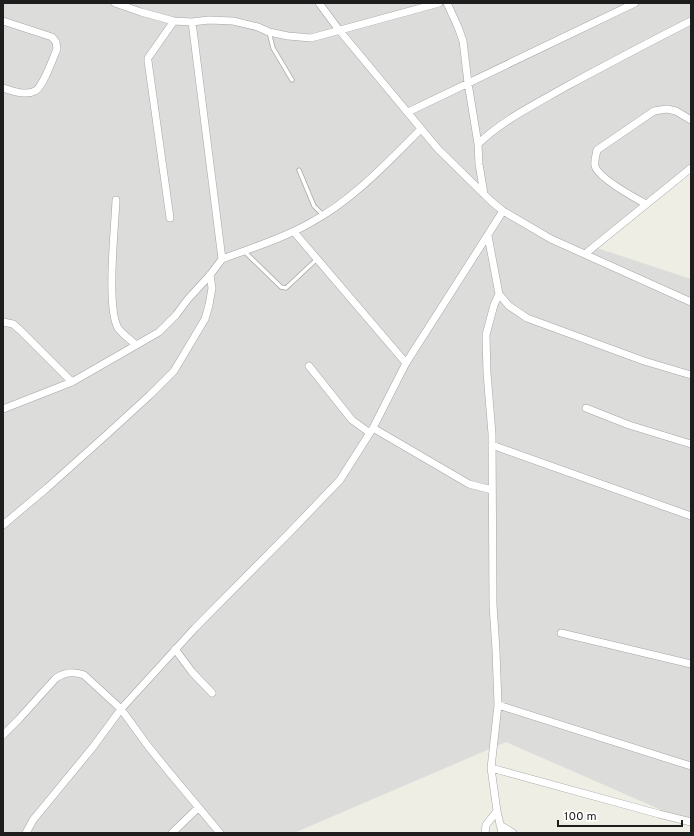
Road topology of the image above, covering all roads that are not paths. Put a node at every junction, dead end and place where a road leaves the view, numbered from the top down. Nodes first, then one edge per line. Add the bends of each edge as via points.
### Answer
1 (114, 3) edge
2 (319, 3) edge
3 (439, 3) edge
4 (447, 3) edge
5 (636, 3) edge
6 (3, 21) edge
7 (174, 21) junction
8 (691, 21) edge
9 (192, 22) junction
10 (339, 30) junction
11 (269, 32) junction
12 (292, 80) dead end
13 (468, 83) junction
14 (3, 88) edge
15 (408, 112) junction
16 (691, 120) edge
17 (421, 129) junction
18 (478, 144) junction
19 (691, 168) edge
20 (299, 170) dead end
21 (484, 194) junction
22 (116, 200) dead end
23 (646, 204) junction
24 (503, 211) junction
25 (323, 215) junction
26 (170, 218) dead end
27 (294, 232) junction
28 (488, 236) junction
29 (244, 251) junction
30 (585, 254) junction
31 (222, 259) junction
32 (317, 259) junction
33 (210, 276) junction
34 (499, 294) junction
35 (691, 302) edge
36 (3, 322) edge
37 (136, 345) junction
38 (406, 363) junction
39 (309, 366) dead end
40 (691, 375) edge
41 (72, 382) junction
42 (586, 408) dead end
43 (3, 409) edge
44 (371, 430) junction
45 (492, 444) junction
46 (691, 444) edge
47 (492, 490) junction
48 (691, 516) edge
49 (3, 525) edge
50 (561, 633) dead end
51 (175, 649) junction
52 (691, 664) edge
53 (212, 693) dead end
54 (498, 705) junction
55 (121, 709) junction
56 (3, 724) edge
57 (5, 734) edge
58 (691, 766) edge
59 (491, 768) junction
60 (198, 808) junction
61 (497, 811) junction
62 (691, 822) edge
63 (501, 829) edge
64 (26, 833) edge
65 (172, 833) edge
66 (220, 833) edge
67 (485, 833) edge
68 (513, 833) edge

1 - 7 street
2 - 10 street
3 - 10 street
4 - 13 street via 463,41
5 - 13 street
6 - 14 street via 52,37 57,49 40,87 28,93
7 - 9 street
7 - 26 street via 148,58
8 - 18 street via 514,115
9 - 11 street via 233,21
9 - 31 street
10 - 11 street via 311,38
10 - 15 street
11 - 12 lane via 273,48
13 - 15 street
13 - 18 street
15 - 17 street
16 - 23 street via 676,111 654,111 597,150 595,166 598,173
17 - 21 street
17 - 25 street via 371,178
18 - 21 street
19 - 23 street
20 - 25 lane via 314,206
21 - 24 street
22 - 37 street via 113,313 118,328
23 - 30 street
24 - 28 street
24 - 30 street
25 - 27 street
27 - 29 street
27 - 32 street
28 - 34 street
28 - 38 street
29 - 31 street
29 - 32 lane via 281,287 286,288
30 - 35 street
31 - 33 street
32 - 38 street
33 - 37 street via 159,332
33 - 49 street via 212,288 204,319 174,371 81,458
34 - 40 street via 527,318 644,361
34 - 45 street via 486,335
36 - 41 street via 13,324 20,330
37 - 41 street
38 - 44 street
39 - 44 street via 352,420
41 - 43 street
42 - 46 street via 629,425
44 - 47 street via 469,484
44 - 51 street via 340,480
45 - 47 street
45 - 48 street
47 - 54 street via 493,605
50 - 52 street
51 - 53 street
51 - 55 street
54 - 58 street
54 - 59 street
55 - 57 street via 84,675 61,674
55 - 60 street
55 - 64 street via 33,820
56 - 57 street
59 - 61 street
59 - 62 street
60 - 65 street
60 - 66 street
61 - 63 street
61 - 67 street via 486,825
63 - 68 street

